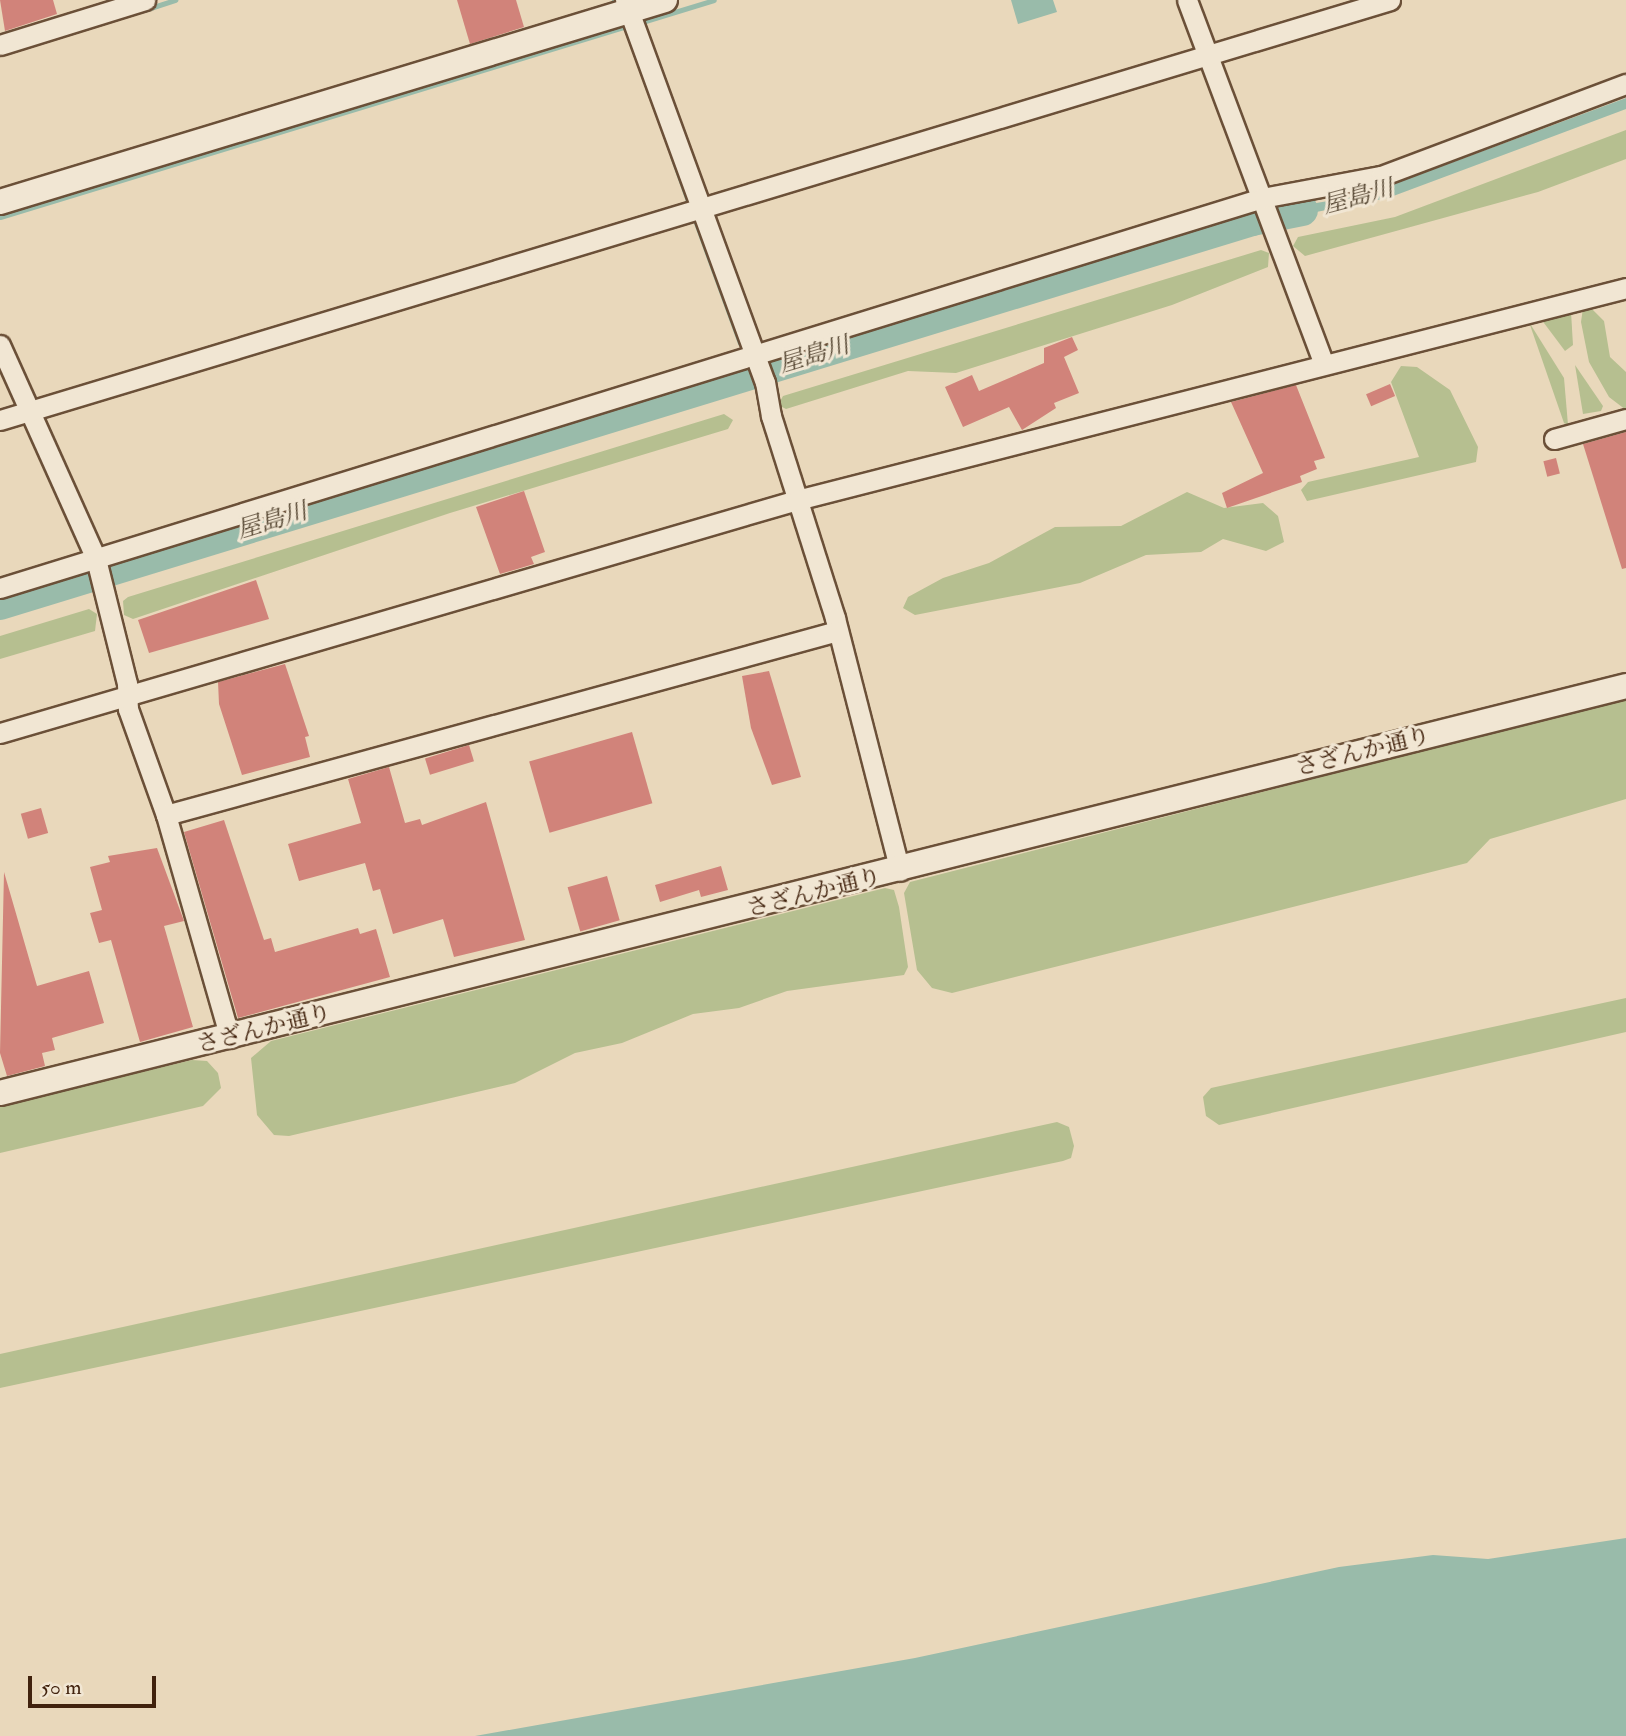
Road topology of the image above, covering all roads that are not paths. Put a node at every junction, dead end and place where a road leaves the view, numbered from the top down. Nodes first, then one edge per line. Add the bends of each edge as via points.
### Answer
1 (145, 0) edge
2 (665, 0) edge
3 (1187, 0) edge
4 (1390, 0) edge
5 (627, 5) edge
6 (0, 45) edge
7 (1208, 55) junction
8 (1626, 84) edge
9 (1264, 201) junction
10 (0, 202) edge
11 (702, 208) junction
12 (1626, 288) edge
13 (0, 345) edge
14 (756, 357) junction
15 (1324, 364) junction
16 (29, 411) junction
17 (1626, 419) edge
18 (0, 420) edge
19 (1554, 439) dead end
20 (797, 500) junction
21 (96, 561) junction
22 (0, 588) edge
23 (837, 631) junction
24 (1626, 686) edge
25 (128, 695) junction
26 (0, 733) edge
27 (166, 815) junction
28 (900, 871) junction
29 (230, 1038) junction
30 (0, 1093) edge

1 - 6 street
2 - 5 street
3 - 7 street
4 - 7 street
5 - 10 street
5 - 11 street
7 - 9 street
7 - 11 street
8 - 9 street via 1381,176
9 - 14 street
9 - 15 street
11 - 14 street
11 - 16 street
12 - 15 street
13 - 16 street
14 - 20 street
14 - 21 street
15 - 20 street
16 - 18 street
16 - 21 street
17 - 19 street
20 - 23 street
20 - 25 street
21 - 22 street
21 - 25 street
23 - 27 street
23 - 28 street
24 - 28 street, さざんか通り
25 - 26 street
25 - 27 street
27 - 29 street
28 - 29 street, さざんか通り
29 - 30 street, さざんか通り

